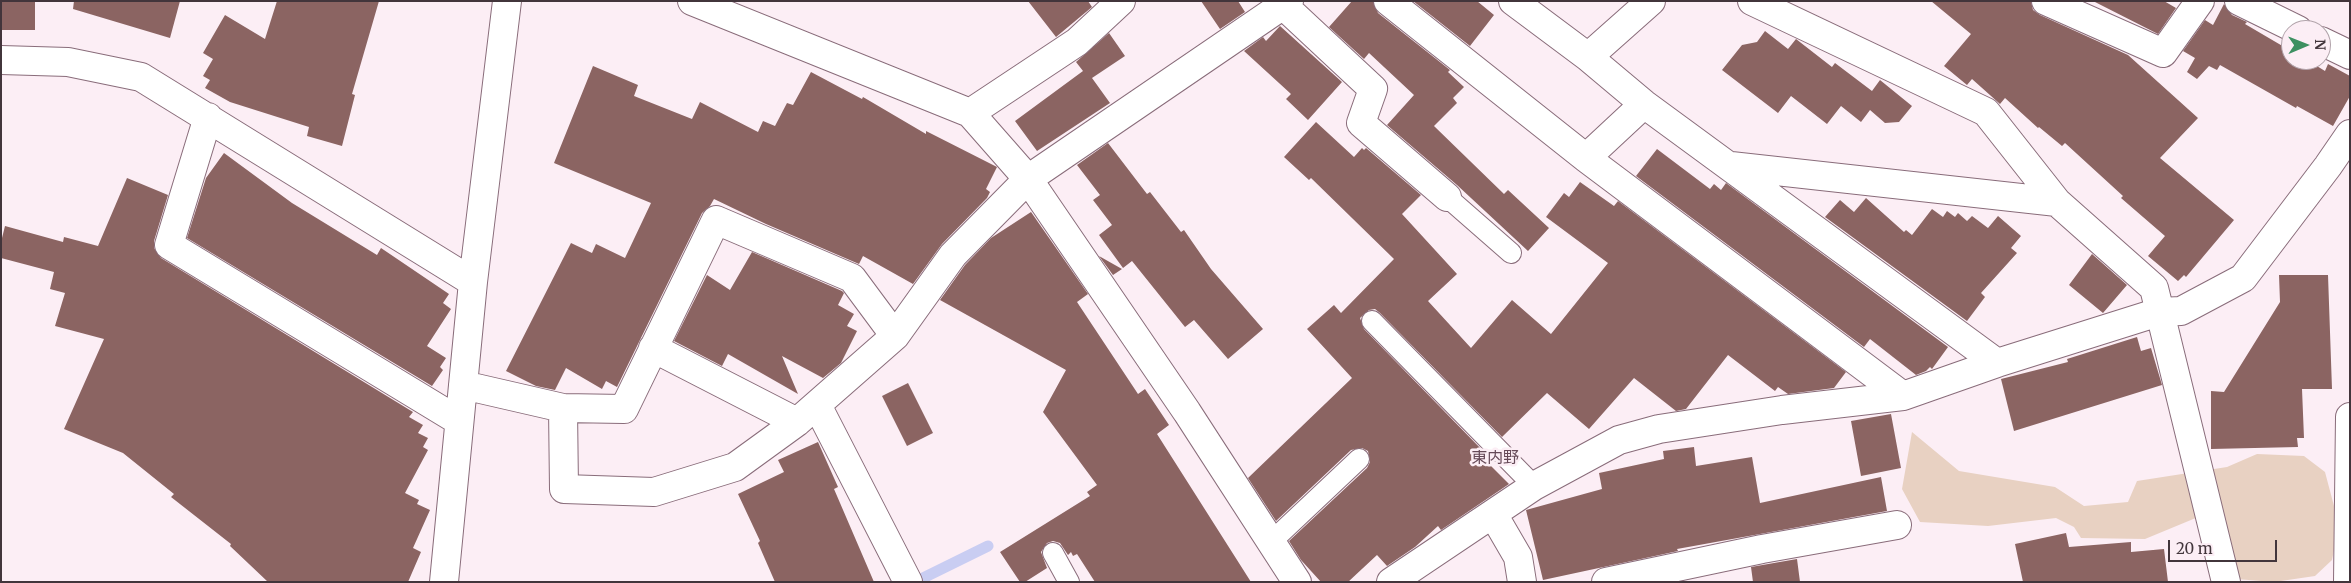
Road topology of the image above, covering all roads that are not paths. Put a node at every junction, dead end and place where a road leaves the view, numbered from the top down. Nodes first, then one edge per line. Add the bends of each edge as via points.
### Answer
1 (507, 1) edge
2 (692, 1) edge
3 (1121, 1) edge
4 (1388, 1) edge
5 (1514, 1) edge
6 (1651, 1) edge
7 (1752, 1) edge
8 (2046, 1) edge
9 (2200, 1) edge
10 (2239, 1) edge
11 (1286, 3) edge
12 (2281, 22) edge
13 (2331, 46) edge
14 (2350, 55) edge
15 (1588, 57) junction
16 (1, 60) edge
17 (1644, 104) junction
18 (970, 113) junction
19 (208, 117) junction
20 (2350, 134) edge
21 (1586, 158) junction
22 (1730, 166) junction
23 (2339, 166) edge
24 (1028, 179) junction
25 (1447, 197) joint
26 (2057, 202) junction
27 (1511, 253) dead end
28 (473, 282) junction
29 (2159, 312) junction
30 (1372, 320) dead end
31 (894, 336) junction
32 (653, 348) junction
33 (1997, 363) junction
34 (463, 384) junction
35 (1904, 396) junction
36 (563, 408) junction
37 (807, 414) junction
38 (2350, 417) edge
39 (459, 422) junction
40 (1359, 459) dead end
41 (1534, 486) junction
42 (1493, 514) junction
43 (1897, 525) dead end
44 (1271, 542) junction
45 (1053, 553) dead end
46 (444, 582) edge
47 (908, 582) edge
48 (1069, 582) edge
49 (1297, 582) edge
50 (1391, 582) edge
51 (1522, 582) edge
52 (1606, 582) edge
53 (2226, 582) edge
54 (2348, 582) edge

1 - 28 street
2 - 18 street
3 - 18 street via 1077,42
4 - 21 street
5 - 15 street
6 - 15 street
7 - 26 street via 1986,112
8 - 9 street via 2163,52
10 - 12 street
11 - 24 street
11 - 25 street via 1373,89 1361,123
13 - 14 street
15 - 17 street
16 - 19 street via 68,62 141,76
17 - 21 street
17 - 22 street
18 - 24 street
19 - 28 street
19 - 39 street via 169,245
20 - 23 street
21 - 35 street
22 - 26 street
22 - 33 street
23 - 29 street via 2243,278 2181,311
24 - 31 street via 954,255
24 - 44 street via 1181,403
25 - 27 lane
26 - 29 street via 2154,288
28 - 34 street
29 - 33 street
29 - 53 street
30 - 41 lane
31 - 32 street via 852,278 716,220
31 - 37 street
32 - 36 street via 624,409
32 - 37 street
33 - 35 street
34 - 36 street
34 - 39 street
35 - 41 street via 1660,429 1619,440
36 - 37 street via 564,489 654,492 735,467
37 - 47 street
38 - 54 street
39 - 46 street
40 - 44 lane
41 - 42 street
42 - 50 street
42 - 51 street via 1518,557
43 - 52 street
44 - 49 street
45 - 48 lane

